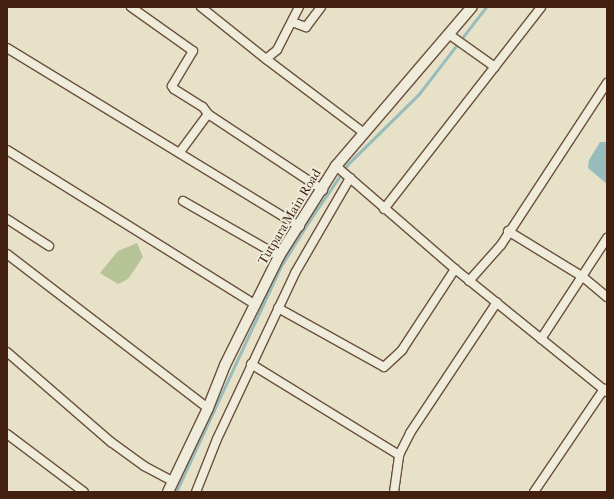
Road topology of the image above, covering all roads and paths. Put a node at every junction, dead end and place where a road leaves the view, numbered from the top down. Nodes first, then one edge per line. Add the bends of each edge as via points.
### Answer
1 (131, 7) edge
2 (201, 7) edge
3 (299, 7) edge
4 (321, 7) edge
5 (472, 7) edge
6 (541, 7) edge
7 (292, 22) junction
8 (457, 40) junction
9 (7, 48) edge
10 (266, 59) junction
11 (495, 67) junction
12 (607, 83) edge
13 (208, 114) junction
14 (363, 132) junction
15 (7, 150) edge
16 (180, 152) junction
17 (336, 166) junction
18 (350, 178) junction
19 (323, 190) junction
20 (183, 200) dead end
21 (384, 209) junction
22 (7, 220) edge
23 (300, 227) junction
24 (508, 231) junction
25 (607, 238) edge
26 (49, 246) dead end
27 (7, 254) edge
28 (279, 256) junction
29 (455, 269) junction
30 (583, 277) junction
31 (469, 281) junction
32 (607, 297) edge
33 (497, 302) junction
34 (256, 305) junction
35 (278, 308) junction
36 (542, 339) junction
37 (7, 352) edge
38 (251, 364) junction
39 (605, 390) edge
40 (208, 408) junction
41 (7, 434) edge
42 (398, 455) junction
43 (172, 481) junction
44 (84, 492) edge
45 (168, 492) edge
46 (196, 492) edge
47 (394, 492) edge
48 (534, 492) edge

1 - 13 street via 193,51 172,86 203,107
2 - 10 street
3 - 7 street
4 - 7 street via 306,27
5 - 8 street, Tutpara Main Road
6 - 11 street
7 - 10 street via 277,50
8 - 11 street
8 - 14 street, Tutpara Main Road
9 - 16 street
10 - 14 street
11 - 21 street
12 - 24 street
13 - 16 street
13 - 19 street
14 - 17 street, Tutpara Main Road
15 - 34 street
16 - 23 street
17 - 18 street
17 - 19 street, Tutpara Main Road
18 - 21 street
18 - 35 street via 295,273
19 - 23 street, Tutpara Main Road
20 - 28 street
21 - 29 street
22 - 26 street
23 - 28 street, Tutpara Main Road
24 - 30 street
24 - 31 street via 501,245
25 - 30 street
27 - 40 street
28 - 34 street, Tutpara Main Road
29 - 31 street
29 - 35 street via 402,350 384,367
30 - 32 street
30 - 36 street
31 - 33 street
33 - 36 street
33 - 42 street
34 - 40 street, Tutpara Main Road via 225,365
35 - 38 street
36 - 39 street
37 - 43 street via 111,442 144,466
38 - 42 street
38 - 46 street
39 - 48 street
40 - 43 street, Tutpara Main Road
41 - 44 street
42 - 47 street
43 - 45 street, Tutpara Main Road

